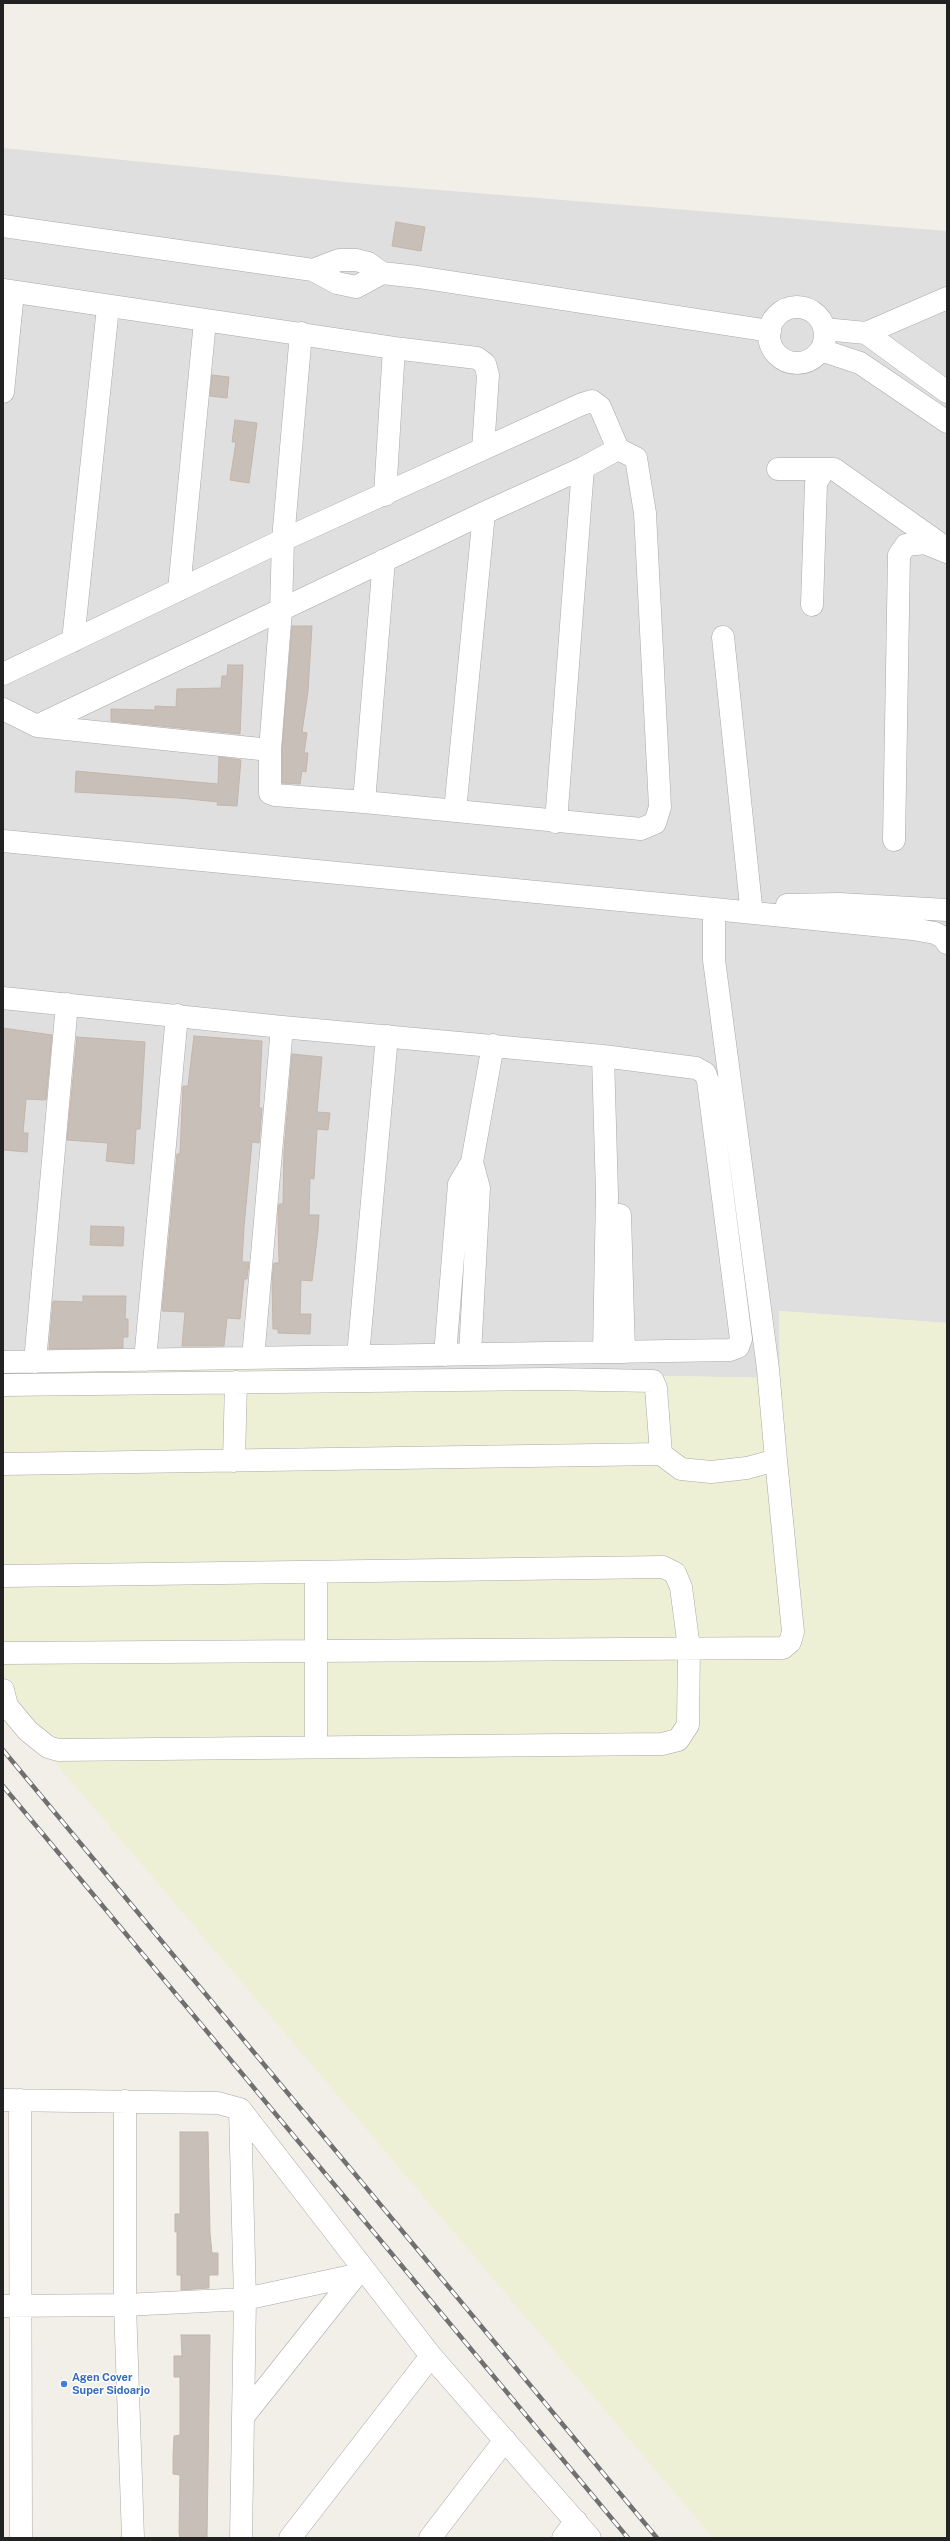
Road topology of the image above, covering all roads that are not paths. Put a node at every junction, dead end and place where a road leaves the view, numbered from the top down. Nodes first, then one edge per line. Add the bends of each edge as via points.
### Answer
1 (3, 226) edge
2 (8, 291) edge
3 (947, 298) edge
4 (108, 307) junction
5 (205, 321) junction
6 (770, 331) junction
7 (301, 333) junction
8 (866, 333) junction
9 (823, 339) junction
10 (394, 348) junction
11 (3, 392) edge
12 (947, 392) edge
13 (947, 422) edge
14 (483, 449) junction
15 (618, 449) junction
16 (583, 468) junction
17 (778, 470) dead end
18 (823, 470) junction
19 (385, 495) junction
20 (484, 512) junction
21 (283, 540) junction
22 (947, 550) edge
23 (384, 560) junction
24 (178, 590) junction
25 (812, 605) dead end
26 (281, 610) junction
27 (723, 637) dead end
28 (73, 641) junction
29 (3, 674) edge
30 (3, 709) edge
31 (37, 726) junction
32 (270, 750) junction
33 (364, 802) junction
34 (455, 811) junction
35 (556, 822) junction
36 (894, 840) dead end
37 (3, 841) edge
38 (744, 908) junction
39 (714, 909) junction
40 (947, 910) edge
41 (947, 943) edge
42 (3, 998) edge
43 (67, 1004) junction
44 (176, 1015) junction
45 (282, 1027) junction
46 (387, 1036) junction
47 (493, 1045) junction
48 (603, 1056) junction
49 (472, 1162) junction
50 (614, 1352) junction
51 (470, 1354) junction
52 (445, 1355) junction
53 (358, 1356) junction
54 (253, 1358) junction
55 (145, 1360) junction
56 (3, 1362) edge
57 (35, 1362) junction
58 (236, 1382) junction
59 (3, 1385) edge
60 (661, 1454) junction
61 (776, 1460) junction
62 (234, 1461) junction
63 (3, 1464) edge
64 (316, 1572) junction
65 (3, 1576) edge
66 (689, 1648) junction
67 (316, 1650) junction
68 (3, 1653) edge
69 (3, 1690) edge
70 (316, 1748) junction
71 (12, 2100) edge
72 (125, 2102) junction
73 (240, 2109) junction
74 (360, 2272) junction
75 (245, 2299) junction
76 (125, 2305) junction
77 (11, 2306) edge
78 (431, 2356) junction
79 (243, 2417) junction
80 (505, 2440) junction
81 (576, 2521) junction
82 (17, 2538) edge
83 (133, 2538) edge
84 (241, 2538) edge
85 (290, 2538) edge
86 (430, 2538) edge
87 (563, 2538) edge
88 (590, 2538) edge

1 - 6 street via 313,270 339,260 356,260 368,263 382,273
2 - 4 street
2 - 11 street
3 - 8 street
4 - 5 street
4 - 28 street
5 - 7 street
5 - 24 street
6 - 9 street via 775,319 784,311 796,307 809,310 819,317
6 - 9 street via 770,342 775,352 793,363 814,358
7 - 10 street
7 - 21 street
8 - 9 street
8 - 12 street
9 - 13 street
10 - 14 street via 477,358 485,364 488,375
10 - 19 street
14 - 15 street via 592,401 600,407
14 - 19 street
15 - 16 street
15 - 35 street via 636,458 645,513 660,807 655,823 641,829
16 - 20 street
16 - 35 street
17 - 18 street
18 - 22 street via 834,469
18 - 25 street via 816,483
19 - 21 street
20 - 23 street
20 - 34 street
21 - 24 street
21 - 26 street
22 - 36 street via 925,543 906,545 899,555
23 - 26 street
23 - 33 street
24 - 28 street
26 - 31 street
26 - 32 street
27 - 38 street
28 - 29 street
30 - 31 street
31 - 32 street
32 - 33 street via 270,793
33 - 34 street
34 - 35 street
37 - 39 street
38 - 39 street
38 - 40 street via 839,904
38 - 41 street via 750,914 913,929 935,933
39 - 61 street via 714,960 768,1369
42 - 43 street
43 - 44 street
43 - 57 street
44 - 45 street
44 - 55 street
45 - 46 street
45 - 54 street
46 - 47 street
46 - 53 street
47 - 48 street
47 - 49 street
48 - 50 street
48 - 50 street via 696,1068 705,1073 741,1339 738,1347 730,1350
49 - 51 street via 479,1188
49 - 52 street via 459,1184
50 - 51 street
51 - 52 street
52 - 53 street
53 - 54 street
54 - 55 street
55 - 57 street
56 - 57 street
58 - 59 street
58 - 60 street via 550,1379 653,1381 656,1388
58 - 62 street
60 - 61 street via 681,1469 711,1472 748,1468
60 - 62 street
61 - 66 street via 793,1632 790,1642 783,1648
62 - 63 street
64 - 65 street
64 - 66 street via 663,1567 675,1573 681,1587
64 - 67 street
66 - 67 street
66 - 70 street via 688,1725 678,1740 662,1744
67 - 68 street
67 - 70 street
69 - 70 street via 7,1706 28,1731 48,1747 58,1750
71 - 72 street
71 - 77 street
72 - 73 street via 218,2103
72 - 76 street
73 - 74 street
73 - 75 street
74 - 75 street
74 - 78 street
74 - 79 street
75 - 76 street
75 - 79 street
76 - 77 street
76 - 83 street
77 - 82 street
78 - 80 street
78 - 85 street
79 - 84 street
80 - 81 street
80 - 86 street
81 - 87 street
81 - 88 street

